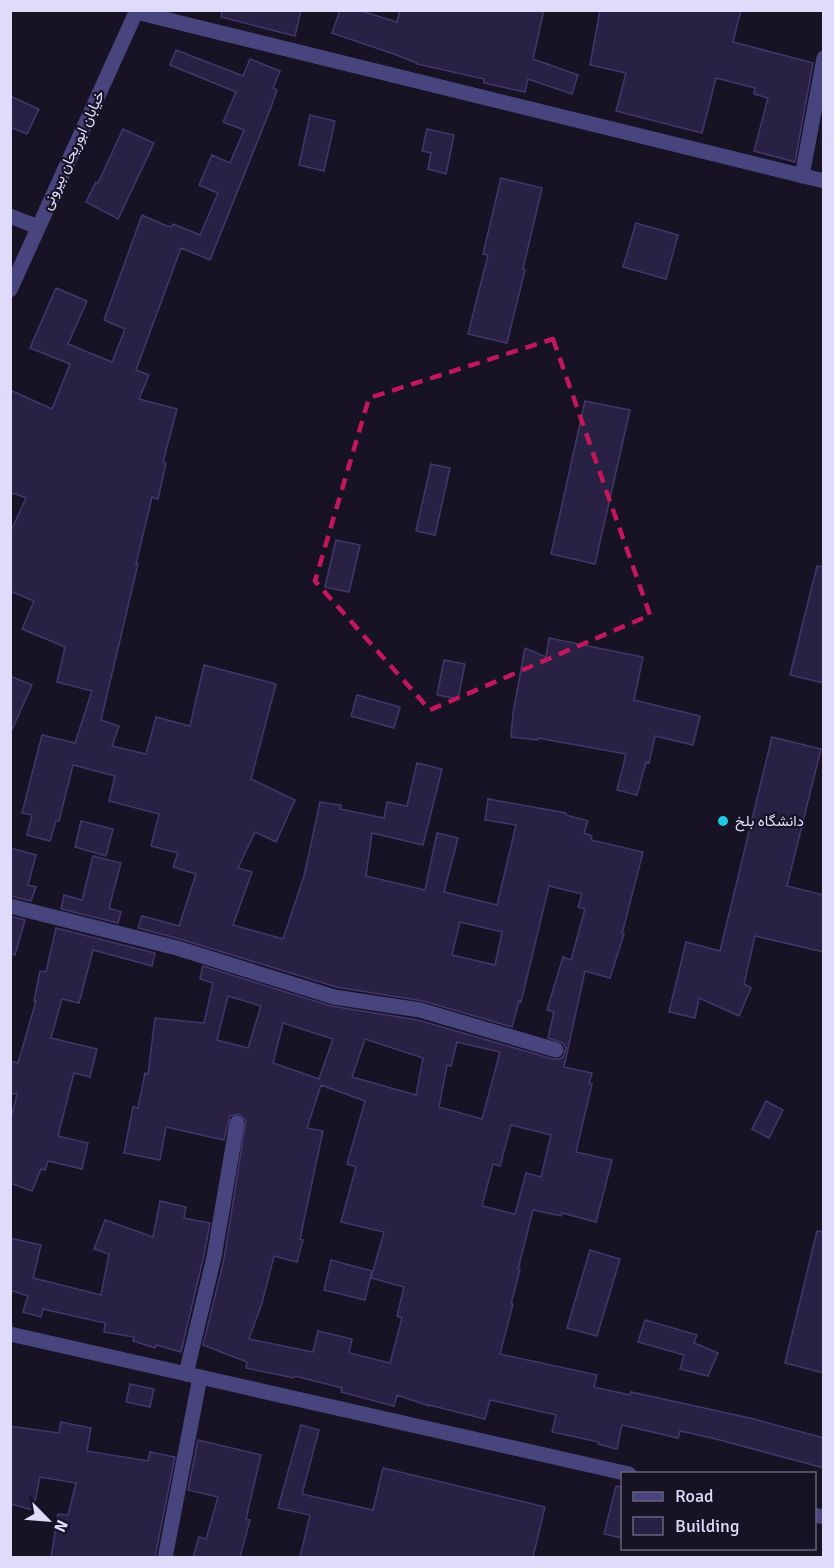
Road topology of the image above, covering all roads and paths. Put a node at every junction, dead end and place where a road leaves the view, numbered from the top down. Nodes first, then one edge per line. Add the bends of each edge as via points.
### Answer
1 (137, 11) edge
2 (824, 58) edge
3 (802, 176) junction
4 (824, 181) edge
5 (10, 216) edge
6 (38, 227) junction
7 (10, 290) edge
8 (10, 906) edge
9 (556, 1050) dead end
10 (237, 1123) dead end
11 (10, 1334) edge
12 (193, 1375) junction
13 (625, 1472) edge
14 (165, 1557) edge

1 - 3 street
1 - 6 street, خیابان ابوریحان بیرونی
2 - 3 street
3 - 4 street
5 - 6 street
6 - 7 street, خیابان ابوریحان بیرونی
8 - 9 street via 177,948 334,997 420,1010
10 - 12 street
11 - 12 street
12 - 13 street
12 - 14 street

